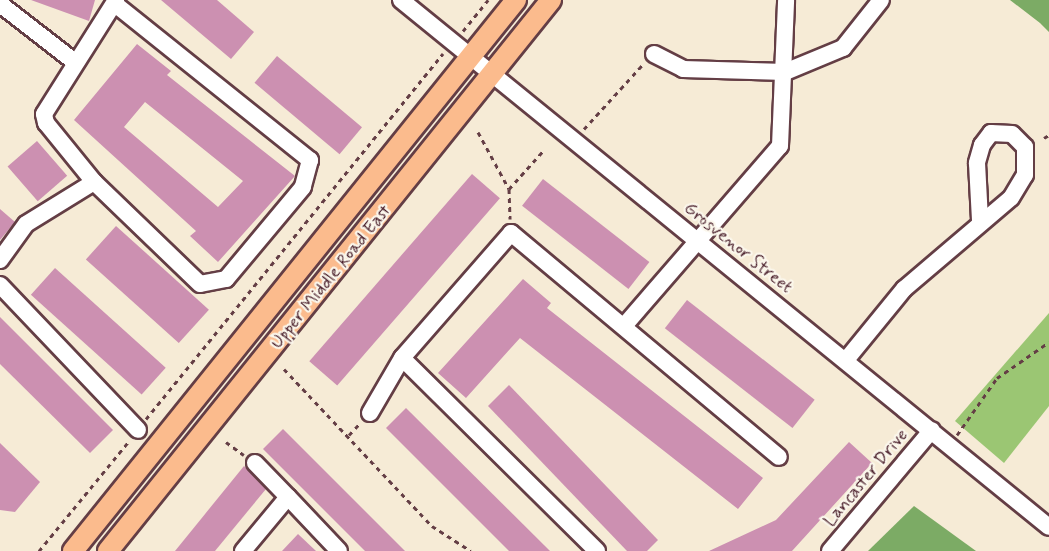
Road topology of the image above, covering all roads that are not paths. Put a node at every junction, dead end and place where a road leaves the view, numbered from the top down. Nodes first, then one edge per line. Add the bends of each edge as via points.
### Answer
1 (401, 0) edge
2 (516, 0) edge
3 (550, 0) edge
4 (786, 0) edge
5 (881, 0) edge
6 (116, 2) edge
7 (0, 4) edge
8 (654, 54) road end
9 (472, 57) junction
10 (76, 63) junction
11 (785, 72) junction
12 (492, 73) junction
13 (94, 182) junction
14 (980, 221) junction
15 (698, 241) junction
16 (0, 260) edge
17 (0, 285) edge
18 (624, 326) junction
19 (402, 358) junction
20 (846, 360) junction
21 (370, 413) dead end
22 (138, 430) road end
23 (932, 430) junction
24 (779, 457) dead end
25 (255, 463) road end
26 (288, 497) junction
27 (1049, 527) edge
28 (73, 551) edge
29 (108, 551) edge
30 (243, 551) edge
31 (339, 551) edge
32 (597, 551) edge
33 (830, 551) edge

1 - 9 street, Grosvenor Street
2 - 9 main road, Upper Middle Road East
3 - 12 main road, Upper Middle Road East
4 - 11 street
5 - 11 street via 843,48
6 - 10 street
6 - 13 street via 310,160 303,187 225,279 200,284
7 - 10 street
8 - 11 street via 683,69
9 - 12 street, Grosvenor Street
9 - 28 main road, Upper Middle Road East
10 - 13 street via 44,114
11 - 15 street via 780,146
12 - 15 street, Grosvenor Street
12 - 29 main road, Upper Middle Road East
13 - 16 street via 26,224
14 - 14 street via 1011,198 1025,175 1025,147 1012,134 991,133 982,145 977,163
14 - 20 street via 968,240 904,289
15 - 18 street
15 - 20 street, Grosvenor Street
17 - 22 street
18 - 19 street via 511,233
18 - 24 street
19 - 21 street
19 - 32 street
20 - 23 street, Grosvenor Street
23 - 27 street, Grosvenor Street
23 - 33 street, Lancaster Drive
25 - 26 street
26 - 30 street
26 - 31 street

